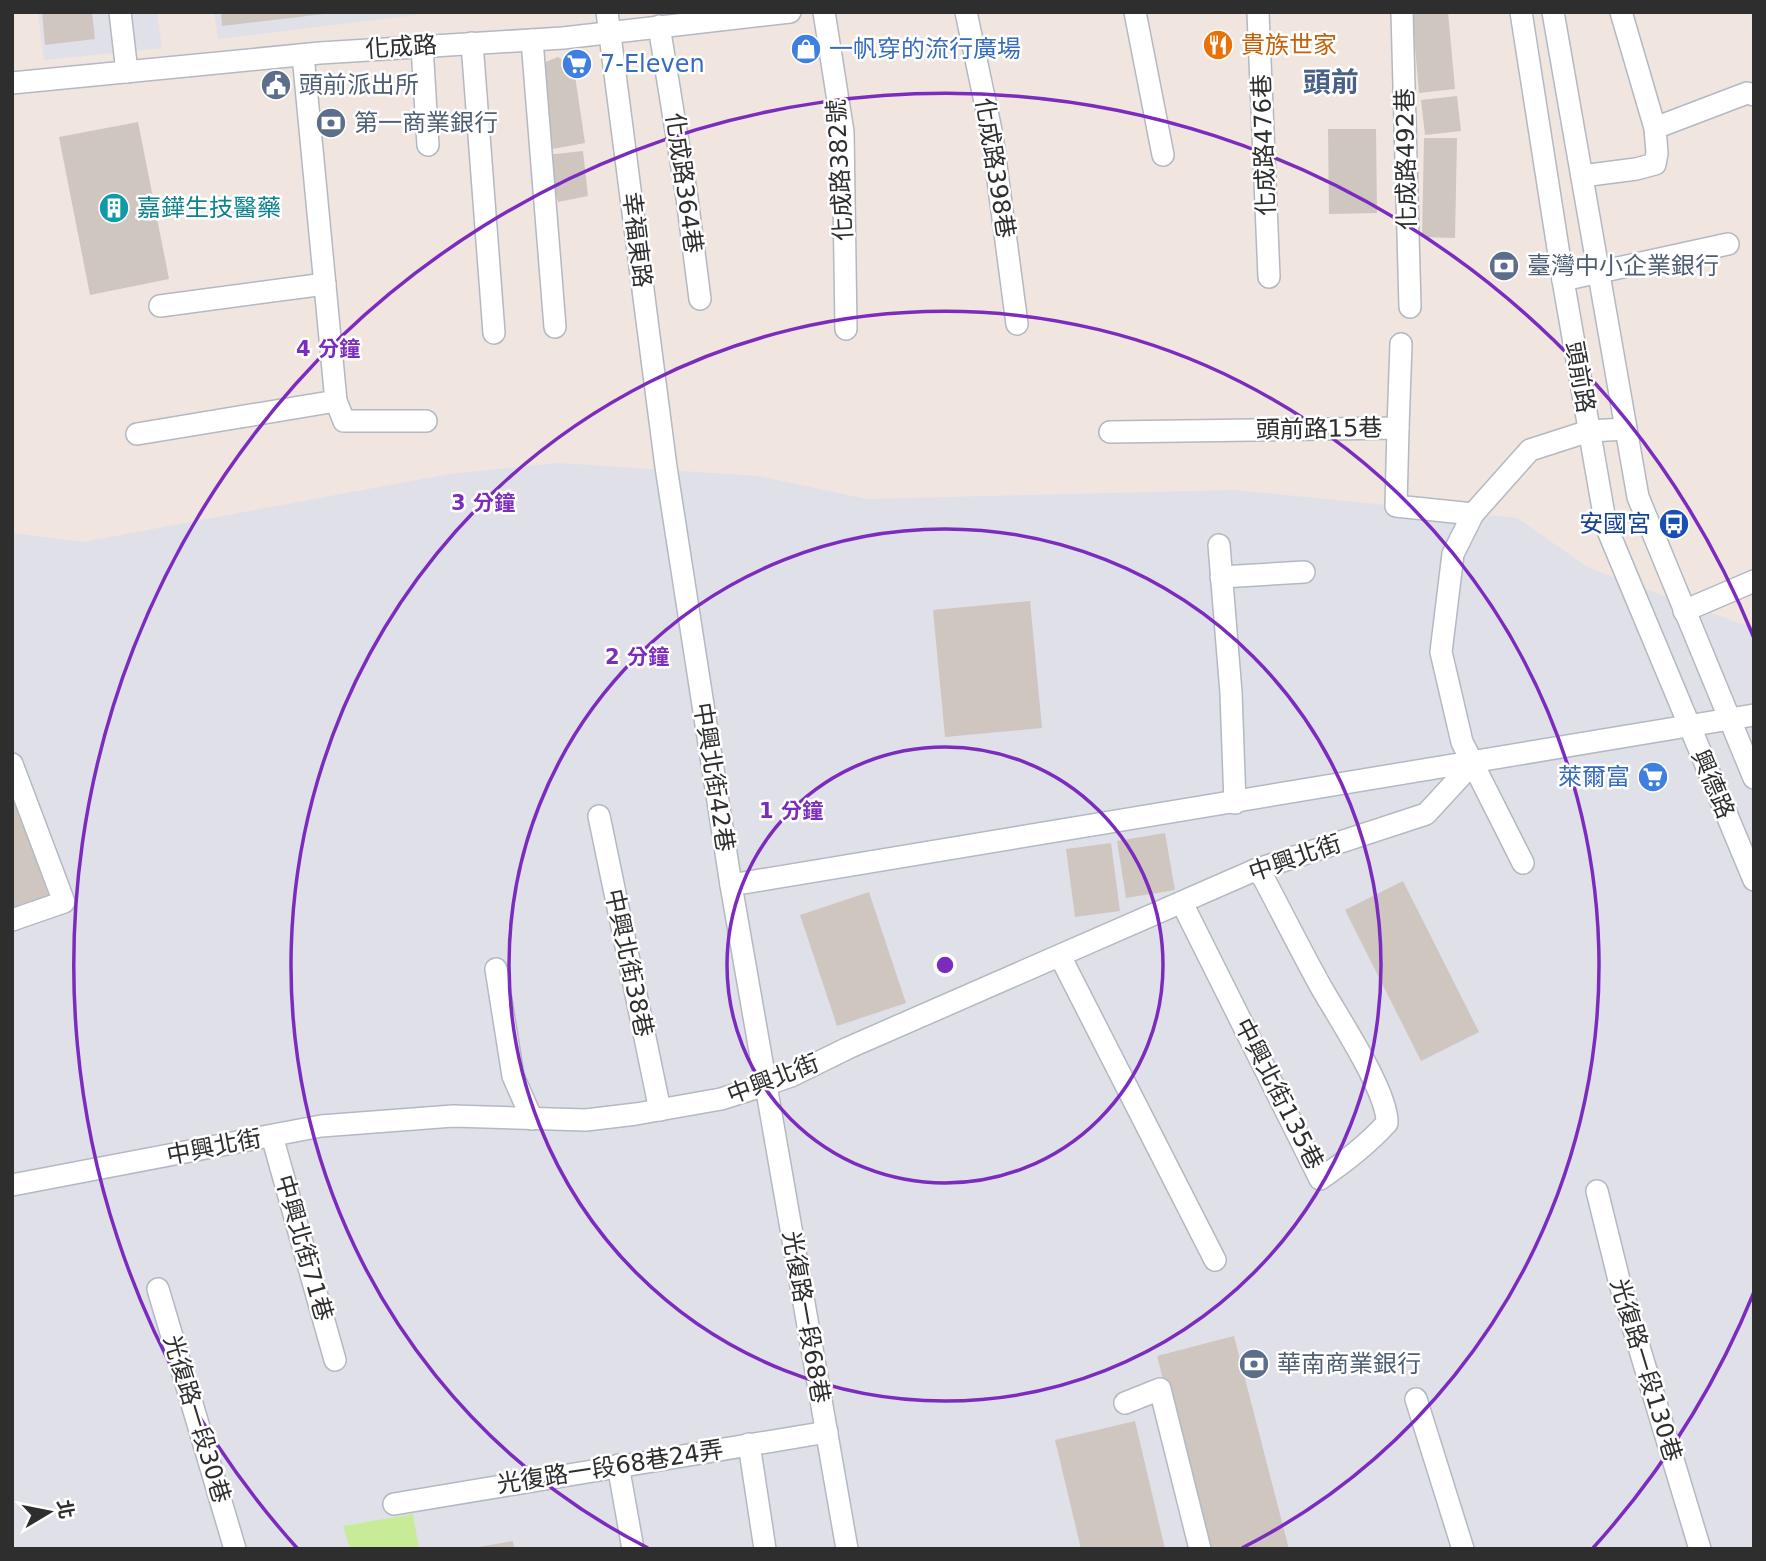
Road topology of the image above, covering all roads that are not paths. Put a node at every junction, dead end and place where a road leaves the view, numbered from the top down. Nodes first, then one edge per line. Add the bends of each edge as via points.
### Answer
1 (120, 12) edge
2 (790, 12) edge
3 (824, 12) edge
4 (967, 12) edge
5 (1135, 12) edge
6 (1258, 12) edge
7 (1402, 12) edge
8 (1521, 12) edge
9 (1553, 12) edge
10 (1621, 12) edge
11 (609, 22) edge
12 (659, 26) junction
13 (532, 40) junction
14 (472, 43) junction
15 (422, 46) junction
16 (303, 55) junction
17 (127, 72) junction
18 (12, 83) edge
19 (1754, 95) edge
20 (1655, 128) junction
21 (428, 145) dead end
22 (1163, 155) dead end
23 (1582, 176) junction
24 (1728, 244) dead end
25 (1599, 274) junction
26 (1269, 277) dead end
27 (1563, 281) junction
28 (325, 284) junction
29 (700, 299) dead end
30 (160, 306) dead end
31 (1410, 307) dead end
32 (1017, 324) dead end
33 (555, 327) dead end
34 (846, 328) dead end
35 (494, 333) dead end
36 (1401, 344) dead end
37 (336, 401) junction
38 (426, 421) dead end
39 (1398, 428) junction
40 (1626, 429) junction
41 (1589, 431) junction
42 (1110, 432) dead end
43 (137, 434) dead end
44 (666, 467) joint
45 (1473, 514) junction
46 (1219, 545) dead end
47 (1304, 572) dead end
48 (1221, 577) junction
49 (1754, 581) edge
50 (1684, 611) junction
51 (1754, 715) edge
52 (1729, 720) junction
53 (1689, 727) junction
54 (12, 764) edge
55 (1472, 764) junction
56 (1754, 778) edge
57 (1235, 803) junction
58 (599, 816) dead end
59 (1523, 863) dead end
60 (1255, 870) junction
61 (1754, 880) edge
62 (731, 885) junction
63 (1182, 903) junction
64 (12, 920) edge
65 (1060, 956) junction
66 (496, 970) dead end
67 (765, 1085) junction
68 (660, 1110) junction
69 (532, 1119) junction
70 (272, 1136) junction
71 (12, 1185) edge
72 (1597, 1191) dead end
73 (1215, 1260) dead end
74 (158, 1289) dead end
75 (335, 1360) dead end
76 (1416, 1399) dead end
77 (1125, 1403) dead end
78 (827, 1432) junction
79 (749, 1444) junction
80 (618, 1465) junction
81 (394, 1504) dead end
82 (235, 1549) edge
83 (632, 1549) edge
84 (765, 1549) edge
85 (847, 1549) edge
86 (1200, 1549) edge
87 (1463, 1549) edge
88 (1700, 1549) edge

1 - 17 street
2 - 12 street, 化成路
3 - 34 street, 化成路382號 via 843,132
4 - 32 street, 化成路398巷 via 992,135
5 - 22 street
6 - 26 street, 化成路476巷
7 - 31 street, 化成路492巷
8 - 27 street, 頭前路
9 - 23 street, 頭前路
10 - 20 street
11 - 12 street, 化成路
11 - 13 street, 化成路
11 - 44 street, 幸福東路
12 - 29 street, 化成路364巷
13 - 14 street, 化成路
13 - 33 street
14 - 15 street, 化成路
14 - 35 street
15 - 16 street, 化成路
15 - 21 street
16 - 17 street, 化成路
16 - 28 street
17 - 18 street, 化成路
19 - 20 street via 1747,93
20 - 23 street via 1655,164
23 - 25 street, 頭前路
24 - 25 street
25 - 27 street
25 - 40 street, 頭前路
27 - 41 street, 頭前路
28 - 30 street
28 - 37 street
36 - 39 street
37 - 38 street via 344,421
37 - 43 street
39 - 42 street, 頭前路15巷
39 - 45 street, 頭前路15巷 via 1396,506
40 - 41 street
40 - 50 street, 頭前路 via 1638,497
41 - 45 street via 1530,450
41 - 53 street, 頭前路 via 1606,526
44 - 62 street, 中興北街42巷
45 - 55 street via 1453,554 1441,652 1462,742
46 - 48 street
47 - 48 street
48 - 57 street
49 - 50 street
50 - 52 street, 頭前路
51 - 52 street
52 - 53 street
52 - 56 street, 興德路
53 - 55 street
53 - 61 street, 興德路
54 - 64 street via 64,902
55 - 57 street
55 - 59 street
55 - 60 street, 中興北街 via 1426,814
57 - 62 street
58 - 68 street, 中興北街38巷
60 - 63 street, 中興北街
60 - 63 street, 中興北街135巷 via 1263,877 1371,1075 1387,1115 1387,1123 1370,1141 1320,1179
62 - 67 street, 中興北街42巷
63 - 65 street, 中興北街
65 - 67 street, 中興北街
65 - 73 street
66 - 69 street via 513,1076
67 - 68 street, 中興北街
67 - 78 street, 光復路一段68巷
68 - 69 street, 中興北街 via 586,1120
69 - 70 street, 中興北街 via 453,1116 321,1126
70 - 71 street, 中興北街
70 - 75 street, 中興北街71巷
72 - 88 street, 光復路一段130巷 via 1620,1284
74 - 82 street, 光復路一段30巷
76 - 87 street
77 - 86 street via 1160,1389
78 - 79 street, 光復路一段68巷24弄
78 - 85 street, 光復路一段68巷
79 - 80 street, 光復路一段68巷24弄
79 - 84 street
80 - 81 street, 光復路一段68巷24弄
80 - 83 street

